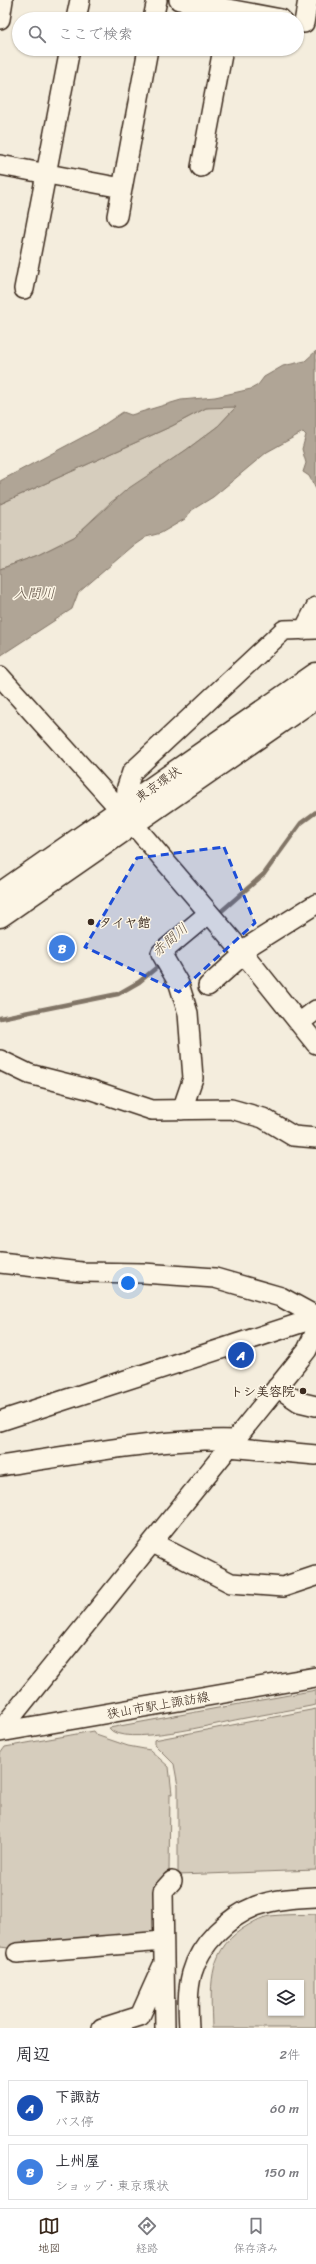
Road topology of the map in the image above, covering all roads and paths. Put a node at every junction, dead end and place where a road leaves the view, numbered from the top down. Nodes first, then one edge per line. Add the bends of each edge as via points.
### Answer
1 (3, 0) edge
2 (80, 0) edge
3 (157, 0) edge
4 (178, 0) edge
5 (308, 0) edge
6 (230, 10) edge
7 (77, 12) edge
8 (154, 12) edge
9 (241, 12) edge
10 (0, 19) edge
11 (306, 23) edge
12 (69, 56) edge
13 (147, 56) edge
14 (222, 56) edge
15 (0, 165) edge
16 (202, 167) dead end
17 (46, 174) junction
18 (122, 188) junction
19 (117, 216) dead end
20 (24, 289) dead end
21 (316, 607) edge
22 (310, 630) edge
23 (316, 674) edge
24 (0, 676) edge
25 (316, 697) edge
26 (127, 814) junction
27 (0, 894) edge
28 (316, 904) edge
29 (0, 916) edge
30 (212, 916) junction
31 (242, 952) junction
32 (208, 986) dead end
33 (316, 1010) edge
34 (299, 1023) junction
35 (316, 1044) edge
36 (0, 1060) edge
37 (182, 1110) junction
38 (316, 1138) edge
39 (0, 1263) edge
40 (316, 1317) edge
41 (316, 1331) edge
42 (278, 1387) junction
43 (316, 1406) edge
44 (0, 1421) edge
45 (232, 1444) junction
46 (316, 1455) edge
47 (0, 1466) edge
48 (154, 1543) junction
49 (316, 1576) edge
50 (316, 1677) edge
51 (0, 1731) edge
52 (172, 1881) dead end
53 (316, 1898) edge
54 (162, 1941) junction
55 (17, 1953) dead end
56 (163, 1966) junction
57 (102, 2028) edge
58 (166, 2028) edge
59 (188, 2028) edge

1 - 10 street
2 - 7 street
3 - 8 street
4 - 6 street
5 - 11 street
6 - 9 street
12 - 17 street
13 - 18 street
14 - 16 street
15 - 17 street
17 - 18 street
17 - 20 street
18 - 19 street
21 - 22 street
22 - 26 street via 284,630 141,763 128,780
23 - 26 highway, 東京環状
24 - 26 street
25 - 26 highway, 東京環状
26 - 27 highway, 東京環状
26 - 29 highway, 東京環状
26 - 30 street
28 - 31 street
30 - 31 street
30 - 37 street via 165,960 179,984 188,1013 193,1078
31 - 32 street
31 - 34 street
33 - 34 street
34 - 35 street
36 - 37 street via 28,1074 92,1090 152,1110
37 - 38 street via 231,1110 249,1113 264,1118 293,1136
39 - 40 street via 81,1272 215,1278 281,1297
40 - 44 street
41 - 42 street via 307,1350
42 - 43 street via 299,1402
42 - 45 street
45 - 46 street
45 - 47 street via 199,1439
45 - 48 street
48 - 49 street via 231,1583 283,1587
48 - 51 street
50 - 51 street, 狭山市駅上諏訪線
52 - 54 street via 163,1891
53 - 59 street via 287,1898 255,1906 209,1939 192,1972 188,1999
54 - 55 street
54 - 56 street
56 - 57 street via 140,2016
56 - 58 street

